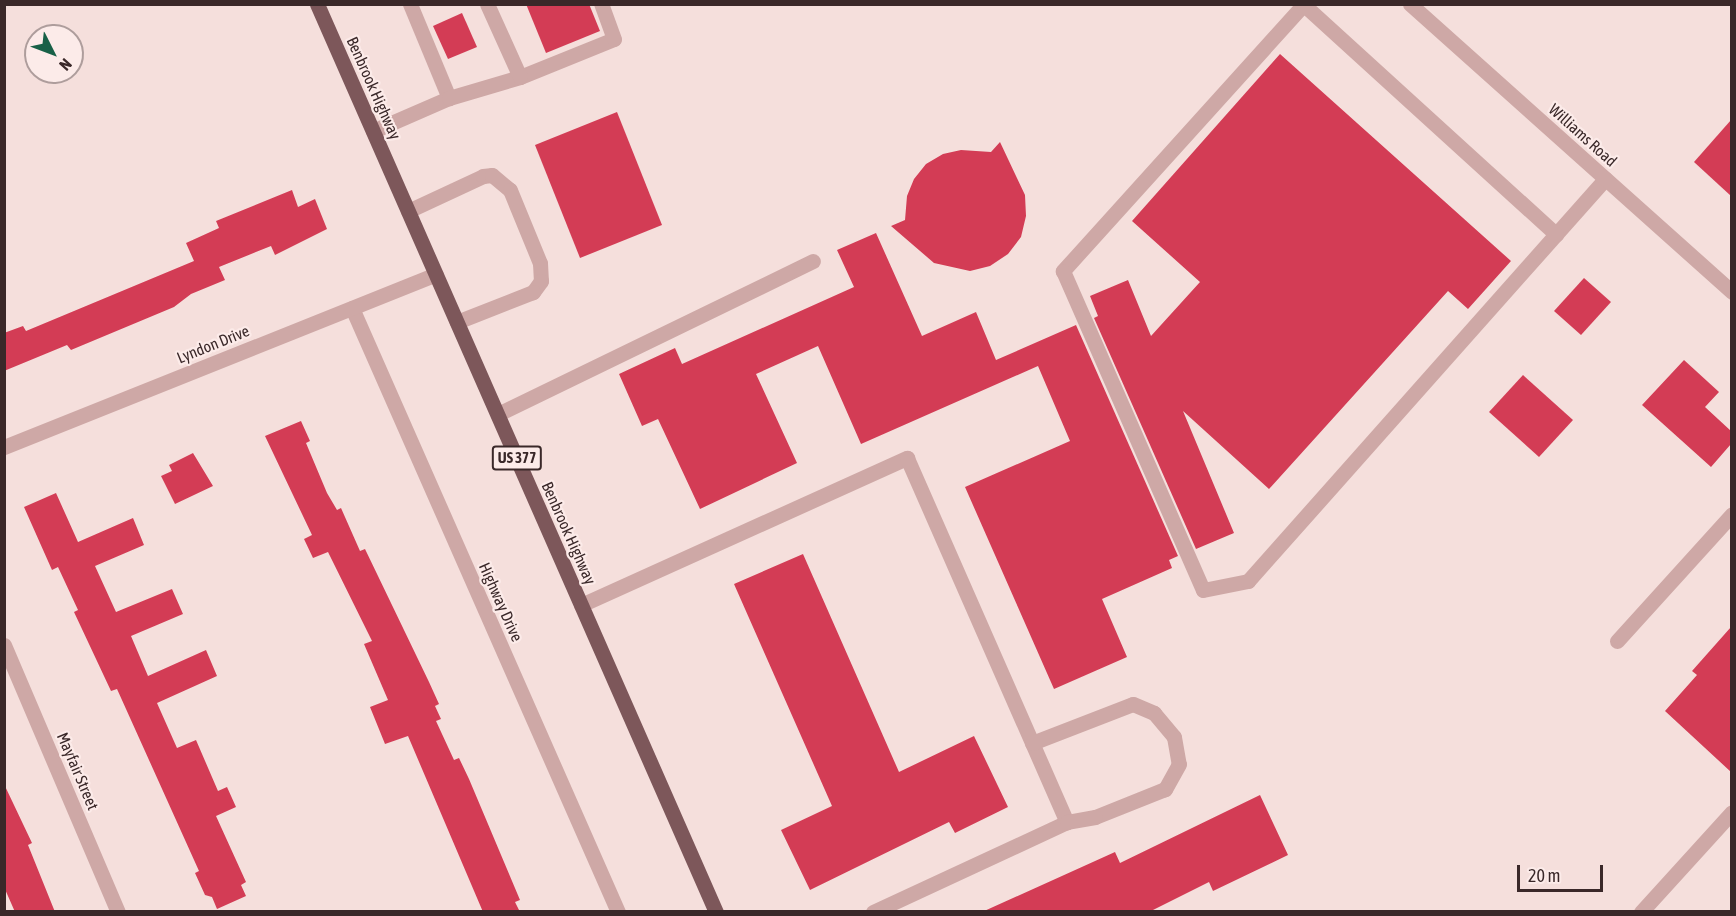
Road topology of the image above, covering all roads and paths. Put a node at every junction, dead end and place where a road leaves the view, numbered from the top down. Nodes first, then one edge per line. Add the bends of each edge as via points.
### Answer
1 (317, 4) edge
2 (410, 4) edge
3 (487, 4) edge
4 (601, 4) edge
5 (1410, 4) edge
6 (1304, 5) edge
7 (520, 77) junction
8 (449, 98) junction
9 (373, 131) junction
10 (1605, 179) junction
11 (408, 211) junction
12 (1556, 234) junction
13 (813, 261) dead end
14 (436, 274) junction
15 (1731, 292) edge
16 (352, 308) junction
17 (457, 322) junction
18 (498, 414) junction
19 (4, 447) edge
20 (1731, 514) edge
21 (581, 605) junction
22 (1617, 641) dead end
23 (4, 645) edge
24 (1032, 743) junction
25 (1731, 812) edge
26 (1067, 822) junction
27 (118, 912) edge
28 (618, 912) edge
29 (716, 912) edge
30 (873, 912) edge
31 (1641, 912) edge

1 - 9 main road, Benbrook Highway / US 377
2 - 8 street
3 - 7 street
4 - 7 street via 614,39
5 - 10 street, Williams Road
6 - 12 street
6 - 12 street via 1064,271 1203,591 1248,581
7 - 8 street
8 - 9 street
9 - 11 main road, Benbrook Highway / US 377
10 - 12 street
10 - 15 street, Williams Road
11 - 14 main road, Benbrook Highway / US 377
11 - 17 street via 483,176 492,175 510,190 540,263 541,280 533,292
13 - 18 street
14 - 16 street, Lyndon Drive
14 - 17 main road, Benbrook Highway / US 377
16 - 19 street, Lyndon Drive
16 - 28 street, Highway Drive
17 - 18 main road, Benbrook Highway / US 377
18 - 21 main road, Benbrook Highway / US 377
20 - 22 street
21 - 24 street via 907,458
21 - 29 main road, Benbrook Highway / US 377
23 - 27 street, Mayfair Street
24 - 26 street
24 - 26 street via 1132,704 1150,710 1174,736 1179,764 1165,789 1095,817
25 - 31 street
26 - 30 street

